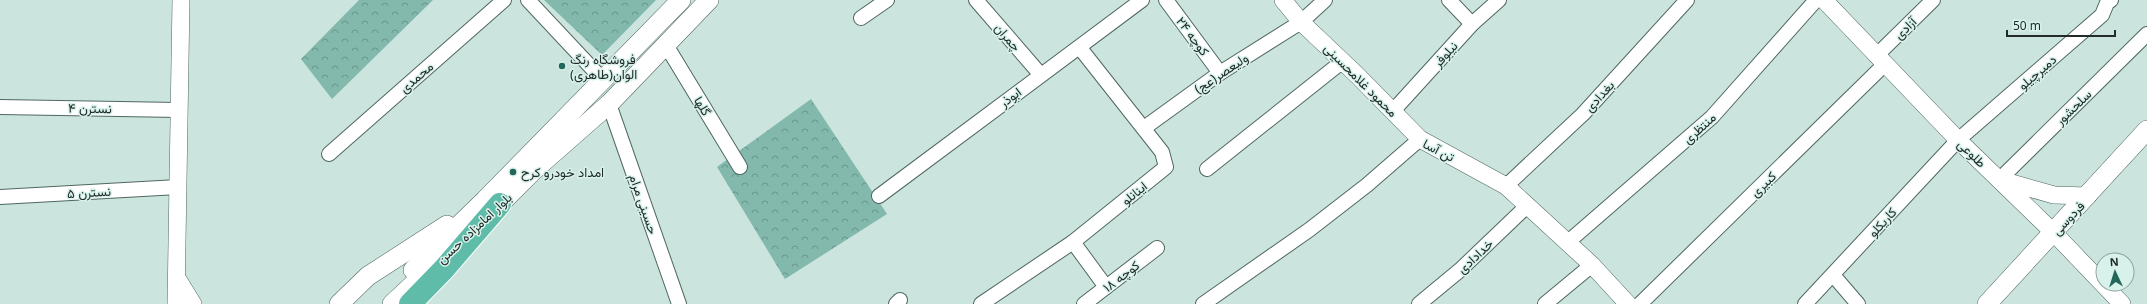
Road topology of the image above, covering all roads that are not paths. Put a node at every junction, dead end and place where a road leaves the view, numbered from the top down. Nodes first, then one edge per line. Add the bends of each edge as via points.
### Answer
1 (181, 0) edge
2 (504, 0) edge
3 (528, 0) edge
4 (681, 0) edge
5 (709, 0) edge
6 (887, 0) edge
7 (976, 0) edge
8 (1142, 0) edge
9 (1166, 0) edge
10 (1283, 0) edge
11 (1325, 0) edge
12 (1449, 0) edge
13 (1499, 0) edge
14 (1687, 0) edge
15 (1816, 0) edge
16 (1824, 0) edge
17 (1933, 0) edge
18 (2110, 0) edge
19 (861, 18) dead end
20 (1301, 22) junction
21 (1472, 24) junction
22 (2147, 34) edge
23 (666, 45) junction
24 (1080, 48) junction
25 (1881, 60) junction
26 (1342, 61) junction
27 (1220, 73) junction
28 (1040, 74) junction
29 (603, 80) junction
30 (609, 104) junction
31 (0, 107) edge
32 (180, 110) junction
33 (1392, 111) junction
34 (1144, 128) junction
35 (2147, 130) edge
36 (1420, 139) junction
37 (1958, 140) junction
38 (329, 154) dead end
39 (740, 167) dead end
40 (1206, 169) dead end
41 (1999, 180) junction
42 (1506, 186) junction
43 (178, 187) junction
44 (879, 196) dead end
45 (2088, 196) junction
46 (0, 197) edge
47 (500, 204) junction
48 (1528, 206) junction
49 (474, 210) junction
50 (2054, 233) junction
51 (1073, 242) junction
52 (1568, 242) junction
53 (1157, 248) dead end
54 (1592, 265) junction
55 (1833, 275) junction
56 (177, 278) junction
57 (1106, 287) junction
58 (1207, 303) edge
59 (176, 304) edge
60 (193, 304) edge
61 (339, 304) edge
62 (379, 304) edge
63 (392, 304) edge
64 (410, 304) edge
65 (679, 304) edge
66 (982, 304) edge
67 (1084, 304) edge
68 (1419, 304) edge
69 (1545, 304) edge
70 (1628, 304) edge
71 (1640, 304) edge
72 (1805, 304) edge
73 (1858, 304) edge
74 (1987, 304) edge
75 (2122, 304) edge

1 - 32 street
2 - 38 street, محمدی
3 - 29 street
4 - 29 main road, بلوار امامزاده حسن
5 - 23 main road, بلوار امامزاده حسن
6 - 19 street
7 - 28 street, چمران
8 - 24 street, ابوذر
9 - 27 street, کوچه ۲۴
10 - 20 street, محمود غلامحسینی
11 - 20 street, ولیعصر(عج)
12 - 21 street
13 - 21 street, نیلوفر
14 - 42 street, بغدادی via 1583,114
15 - 52 street, منتظری via 1712,117
16 - 25 street, طلوعی
17 - 25 street, آزادی
18 - 37 street, دمیرچیلو via 2102,15
20 - 26 street, محمود غلامحسینی
20 - 27 street, ولیعصر(عج)
21 - 33 street, نیلوفر
22 - 41 street, سلحشور
23 - 30 main road, بلوار امامزاده حسن
23 - 39 street, گلها
24 - 28 street, ابوذر
24 - 34 street, اینانلو
25 - 37 street, طلوعی
25 - 71 street, کبیری
26 - 33 street, محمود غلامحسینی
26 - 40 street
27 - 34 street, ولیعصر(عج)
28 - 44 street, ابوذر
29 - 49 main road, بلوار امامزاده حسن
30 - 47 main road, بلوار امامزاده حسن via 534,170
30 - 65 street, حسینی مرام
31 - 32 street, نسترن ۴
32 - 43 street
33 - 36 street, محمود غلامحسینی
34 - 51 street, اینانلو via 1162,152 1166,167
35 - 45 main road, فردوسی
36 - 42 street, تن آسا
36 - 58 street, تن آسا via 1367,186
37 - 41 street, طلوعی
37 - 55 street, کاریکلو
41 - 45 street via 2054,195
41 - 50 street, طلوعی
42 - 48 street, تن آسا
43 - 46 street, نسترن ۵
43 - 56 street
45 - 50 main road, فردوسی
47 - 63 main road, بلوار امامزاده حسن
47 - 64 highway via 444,270
48 - 52 street, تن آسا
48 - 68 street, خدادادی via 1460,270
49 - 61 main road via 368,276
49 - 62 main road, بلوار امامزاده حسن
50 - 74 main road, فردوسی
50 - 75 street, طلوعی
51 - 57 street
51 - 66 street, اینانلو
52 - 54 street, تن آسا
53 - 57 street, کوچه ۱۸
54 - 69 street
54 - 70 street, تن آسا
55 - 72 street, کاریکلو
55 - 73 street
56 - 59 street
56 - 60 street
57 - 67 street, کوچه ۱۸

